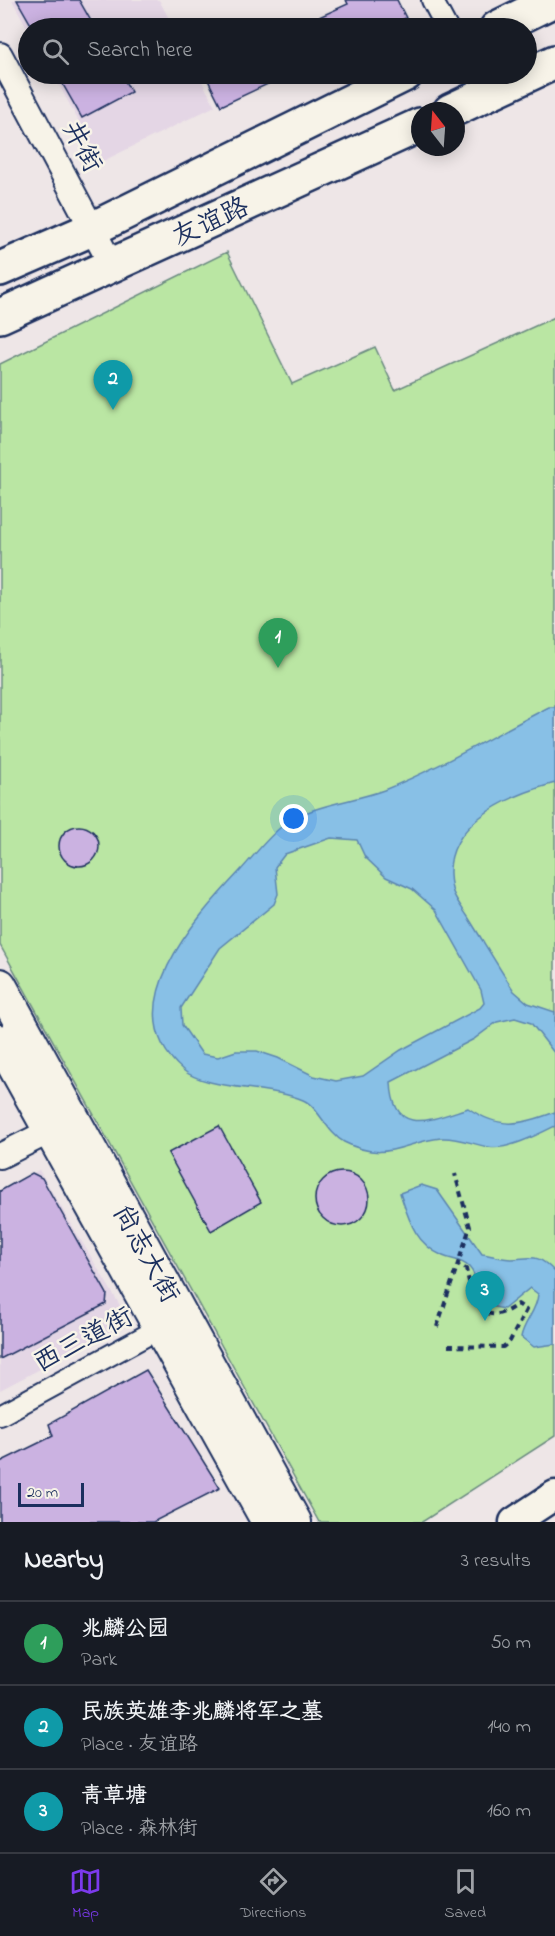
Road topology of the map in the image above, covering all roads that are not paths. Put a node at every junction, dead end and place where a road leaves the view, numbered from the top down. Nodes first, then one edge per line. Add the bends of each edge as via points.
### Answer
1 (432, 0) edge
2 (554, 0) edge
3 (442, 18) edge
4 (517, 18) edge
5 (0, 55) edge
6 (555, 62) edge
7 (537, 70) edge
8 (386, 84) edge
9 (508, 84) edge
10 (465, 104) edge
11 (411, 129) edge
12 (94, 228) junction
13 (112, 266) junction
14 (0, 269) edge
15 (0, 316) edge
16 (0, 985) edge
17 (0, 1041) edge
18 (50, 1131) junction
19 (0, 1156) edge
20 (160, 1328) junction
21 (0, 1415) edge
22 (555, 1495) edge
23 (268, 1522) edge
24 (295, 1522) edge
25 (514, 1522) edge

1 - 3 street
2 - 4 highway
5 - 12 street, 井街
6 - 7 highway
8 - 12 highway, 友谊路
9 - 10 highway
11 - 13 highway, 友谊路
12 - 13 street, 井街
12 - 14 highway, 友谊路
13 - 15 highway, 友谊路
16 - 24 main road, 尚志大街
17 - 18 main road, 尚志大街
18 - 19 street
18 - 20 main road, 尚志大街
20 - 21 street, 西三道街
20 - 23 main road, 尚志大街
22 - 25 main road

